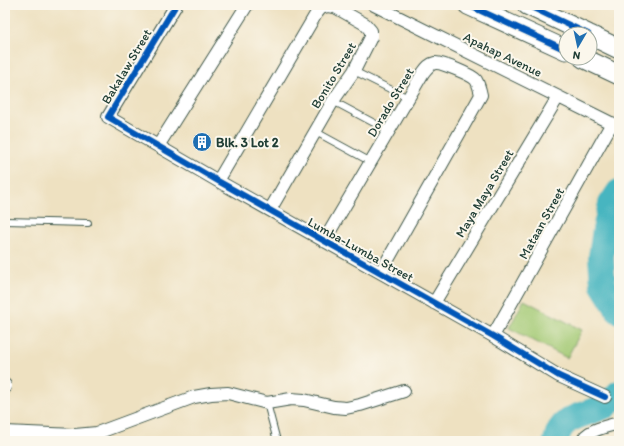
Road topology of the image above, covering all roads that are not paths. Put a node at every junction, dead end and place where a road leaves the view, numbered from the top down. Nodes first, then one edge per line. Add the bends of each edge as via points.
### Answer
1 (176, 5) edge
2 (247, 5) edge
3 (374, 5) edge
4 (468, 5) edge
5 (528, 5) edge
6 (571, 26) edge
7 (598, 39) edge
8 (558, 46) edge
9 (619, 49) edge
10 (598, 65) edge
11 (354, 71) junction
12 (619, 75) edge
13 (558, 96) junction
14 (408, 98) junction
15 (333, 101) junction
16 (108, 117) joint
17 (616, 125) edge
18 (389, 131) junction
19 (316, 132) junction
20 (158, 146) junction
21 (371, 162) junction
22 (218, 181) junction
23 (270, 210) junction
24 (5, 221) edge
25 (88, 223) dead end
26 (324, 241) junction
27 (381, 272) junction
28 (434, 303) junction
29 (493, 336) junction
30 (404, 391) dead end
31 (605, 397) dead end
32 (266, 403) junction
33 (619, 423) edge
34 (5, 432) edge
35 (277, 441) edge
36 (583, 441) edge

1 - 16 street, Bakalaw Street
2 - 20 street
3 - 13 street, Apahap Avenue
4 - 8 main road
5 - 6 main road
7 - 9 main road
10 - 12 main road
11 - 14 lane
11 - 15 street, Bonito Street
11 - 22 street, Bonito Street via 371,37 371,31 365,24 335,7 321,8
13 - 17 street, Apahap Avenue
13 - 28 street, Maya Maya Street
14 - 18 street, Dorado Street
14 - 27 street, Dorado Street via 430,64 437,63 475,79 481,96
15 - 18 lane
15 - 19 street, Bonito Street
16 - 20 street, Lumba-Lumba Street
17 - 29 street, Mataan Street
18 - 21 street, Dorado Street
19 - 21 lane
19 - 23 street, Bonito Street
20 - 22 street, Lumba-Lumba Street
21 - 26 street, Dorado Street
22 - 23 street, Lumba-Lumba Street
23 - 26 street, Lumba-Lumba Street
24 - 25 lane
26 - 27 street, Lumba-Lumba Street
27 - 28 street, Lumba-Lumba Street
28 - 29 street, Lumba-Lumba Street
29 - 31 street, Lumba-Lumba Street via 559,376
30 - 32 street via 346,408 291,399
32 - 34 street via 228,393 211,394 194,397 97,433 75,435
32 - 35 lane
33 - 36 street via 588,433

